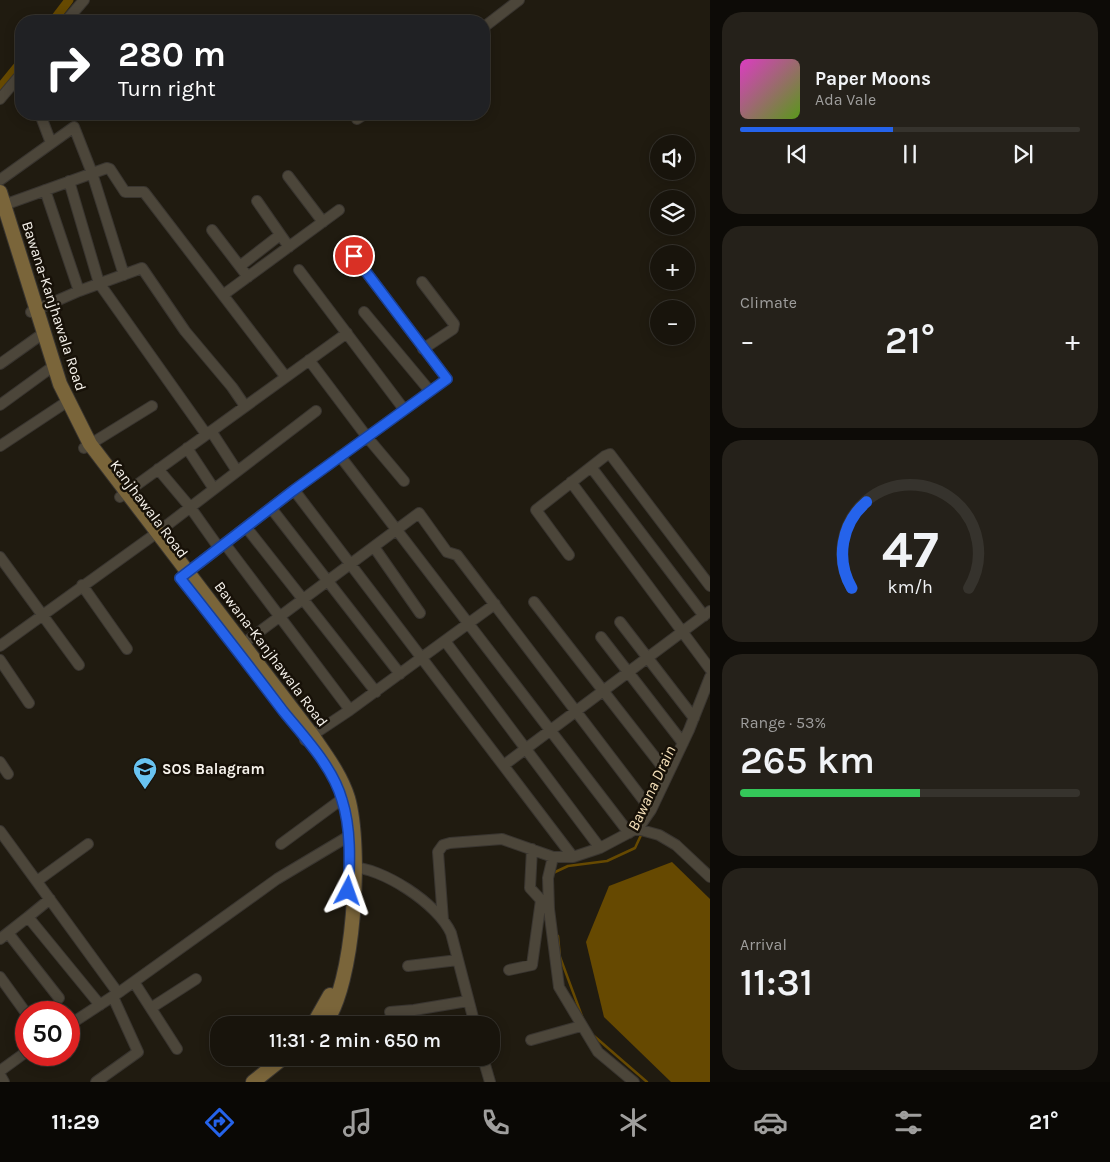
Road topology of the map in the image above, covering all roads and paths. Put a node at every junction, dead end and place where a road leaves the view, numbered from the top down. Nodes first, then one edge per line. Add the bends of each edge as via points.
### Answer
1 (84, 0) edge
2 (520, 0) edge
3 (71, 15) edge
4 (490, 22) edge
5 (15, 81) edge
6 (0, 99) edge
7 (42, 120) edge
8 (51, 143) junction
9 (92, 173) junction
10 (288, 176) dead end
11 (0, 180) edge
12 (70, 181) junction
13 (45, 190) junction
14 (257, 201) dead end
15 (1, 205) edge
16 (339, 210) dead end
17 (323, 222) junction
18 (212, 230) dead end
19 (280, 235) junction
20 (289, 247) junction
21 (354, 256) dead end
22 (240, 266) junction
23 (299, 270) dead end
24 (124, 274) junction
25 (248, 277) junction
26 (422, 282) dead end
27 (100, 283) junction
28 (80, 291) junction
29 (223, 295) junction
30 (34, 311) junction
31 (364, 312) dead end
32 (347, 333) junction
33 (38, 337) junction
34 (423, 349) junction
35 (309, 360) junction
36 (0, 364) edge
37 (48, 370) junction
38 (285, 376) junction
39 (429, 390) junction
40 (64, 402) junction
41 (0, 405) edge
42 (152, 406) dead end
43 (245, 406) junction
44 (403, 408) junction
45 (316, 411) dead end
46 (208, 432) junction
47 (367, 437) junction
48 (0, 446) edge
49 (87, 446) junction
50 (187, 448) junction
51 (340, 456) junction
52 (591, 467) junction
53 (158, 470) junction
54 (237, 471) junction
55 (404, 481) dead end
56 (571, 482) junction
57 (214, 489) junction
58 (294, 490) junction
59 (124, 495) junction
60 (190, 507) junction
61 (271, 508) junction
62 (246, 527) junction
63 (397, 528) junction
64 (154, 535) junction
65 (222, 546) junction
66 (374, 547) junction
67 (570, 556) dead end
68 (0, 557) edge
69 (352, 565) junction
70 (184, 575) junction
71 (330, 581) junction
72 (82, 585) junction
73 (710, 586) edge
74 (305, 600) junction
75 (534, 602) dead end
76 (495, 604) junction
77 (420, 612) dead end
78 (42, 613) junction
79 (707, 614) edge
80 (280, 618) junction
81 (620, 622) dead end
82 (469, 623) junction
83 (682, 632) junction
84 (601, 637) dead end
85 (445, 641) junction
86 (0, 646) edge
87 (240, 647) junction
88 (127, 649) dead end
89 (647, 657) junction
90 (422, 658) junction
91 (0, 660) edge
92 (79, 665) dead end
93 (710, 669) edge
94 (628, 672) junction
95 (400, 674) junction
96 (710, 677) edge
97 (604, 690) junction
98 (376, 692) junction
99 (28, 703) dead end
100 (350, 710) junction
101 (576, 711) junction
102 (694, 718) junction
103 (551, 730) junction
104 (309, 737) junction
105 (683, 743) junction
106 (526, 749) junction
107 (0, 762) edge
108 (504, 766) junction
109 (8, 774) dead end
110 (668, 774) junction
111 (345, 798) junction
112 (651, 810) junction
113 (0, 831) edge
114 (636, 831) junction
115 (351, 834) junction
116 (88, 844) dead end
117 (281, 844) dead end
118 (600, 848) junction
119 (532, 849) junction
120 (553, 857) junction
121 (573, 857) junction
122 (353, 867) junction
123 (710, 877) edge
124 (37, 881) junction
125 (50, 899) junction
126 (28, 917) junction
127 (443, 920) junction
128 (4, 936) edge
129 (458, 960) junction
130 (408, 966) dead end
131 (508, 970) dead end
132 (0, 977) edge
133 (196, 979) dead end
134 (134, 982) junction
135 (116, 995) junction
136 (59, 998) dead end
137 (18, 1001) edge
138 (468, 1001) junction
139 (100, 1005) junction
140 (151, 1008) junction
141 (390, 1012) dead end
142 (318, 1016) edge
143 (329, 1016) edge
144 (472, 1016) edge
145 (80, 1018) edge
146 (581, 1026) junction
147 (531, 1040) dead end
148 (177, 1049) dead end
149 (15, 1060) edge
150 (273, 1066) edge
151 (284, 1066) edge
152 (485, 1066) edge
153 (0, 1071) edge
154 (0, 1075) edge
155 (4, 1082) edge
156 (96, 1082) edge
157 (253, 1082) edge
158 (265, 1082) edge
159 (490, 1082) edge
160 (634, 1082) edge

1 - 3 street
2 - 4 street
5 - 6 street
7 - 8 street
8 - 9 street via 74,128
8 - 11 street
9 - 12 street
9 - 24 street
9 - 29 street via 110,169 125,192 144,192
10 - 17 street
12 - 13 street
12 - 27 street
13 - 15 street
13 - 28 street
14 - 19 street
15 - 30 main road, Bawana-Kanjhawala Road
15 - 30 main road, Bawana-Kanjhawala Road via 17,267
16 - 17 street
17 - 20 street
18 - 22 street
19 - 20 street
19 - 22 street
20 - 25 street
21 - 34 street
22 - 25 street
23 - 32 street
24 - 27 street
24 - 43 street via 143,269 185,331
25 - 29 street
26 - 34 street via 454,324 453,329
27 - 28 street
27 - 46 street
28 - 30 street
29 - 38 street
30 - 33 main road
30 - 40 main road, Bawana-Kanjhawala Road
31 - 39 street
32 - 35 street
32 - 44 street
33 - 36 street
33 - 37 main road
34 - 39 street via 447,379
35 - 38 street
35 - 47 street
37 - 40 main road
37 - 41 street
38 - 43 street
39 - 44 street
40 - 48 street
40 - 49 main road, Bawana-Kanjhawala Road
42 - 49 street
43 - 46 street
44 - 47 street
45 - 54 street
46 - 50 street
46 - 54 street
47 - 51 street
47 - 55 street
49 - 59 main road, Bawana-Kanjhawala Road
50 - 53 street
50 - 57 street
51 - 58 street
51 - 63 street
52 - 56 street
52 - 73 street via 606,456 613,456
52 - 79 street
53 - 59 street
53 - 60 street
54 - 57 street
56 - 67 street via 536,510
56 - 83 street
57 - 60 street
58 - 61 street
58 - 69 street
59 - 64 main road, Bawana-Kanjhawala Road
60 - 64 street
60 - 65 street
61 - 62 street
61 - 71 street
62 - 65 street
62 - 74 street
63 - 66 street
63 - 76 street via 419,513 447,552 457,554
63 - 82 street
64 - 70 main road, Bawana-Kanjhawala Road
64 - 72 street
65 - 70 street
65 - 80 street
66 - 69 street
66 - 77 street
68 - 78 street
69 - 71 street
69 - 90 street
70 - 87 main road, Bawana-Kanjhawala Road
71 - 74 street
71 - 95 street
72 - 78 street
72 - 88 street
74 - 80 street
74 - 98 street
75 - 97 street
76 - 82 street
76 - 101 street
78 - 86 street
78 - 92 street
79 - 83 street
80 - 87 street
80 - 100 street
81 - 89 street
82 - 85 street
82 - 103 street
83 - 89 street
83 - 93 street
84 - 94 street
85 - 90 street
85 - 106 street
87 - 104 main road, Bawana-Kanjhawala Road
89 - 94 street
89 - 102 street
90 - 95 street
90 - 108 street
91 - 99 street
94 - 97 street
94 - 105 street
95 - 98 street
96 - 102 street
97 - 101 street
97 - 110 street
98 - 100 street
100 - 104 street
101 - 103 street
101 - 112 street
102 - 105 street
103 - 106 street
103 - 114 street
104 - 111 main road, Bawana-Kanjhawala Road via 332,764
105 - 110 street
106 - 108 street
106 - 118 street
107 - 109 street
108 - 121 street
110 - 112 street
111 - 115 main road, Bawana-Kanjhawala Road
111 - 117 street
112 - 114 street
113 - 124 street
114 - 118 street
114 - 123 street via 653,832 676,845
115 - 122 main road, Bawana-Kanjhawala Road
115 - 134 street via 277,878
116 - 124 street
118 - 121 street
119 - 120 street
119 - 127 street via 502,839 443,845 438,852
119 - 131 street via 530,888 541,900 532,965
120 - 121 street
120 - 146 street via 548,878 549,909 558,982
122 - 127 street via 389,878 414,894
122 - 142 main road via 333,988
122 - 143 main road, Bawana-Kanjhawala Road via 346,972
124 - 125 street
125 - 126 street
125 - 135 street
126 - 128 street
126 - 139 street
127 - 129 street via 451,933
128 - 136 street
129 - 130 street
129 - 138 street
132 - 137 street
133 - 140 street
134 - 135 street
134 - 140 street
135 - 139 street
135 - 156 street via 138,1052
138 - 141 street
138 - 144 street
139 - 145 street
140 - 148 street
146 - 147 street
146 - 160 street via 604,1059
149 - 153 street
150 - 157 main road
151 - 158 main road
152 - 159 street
154 - 155 street

